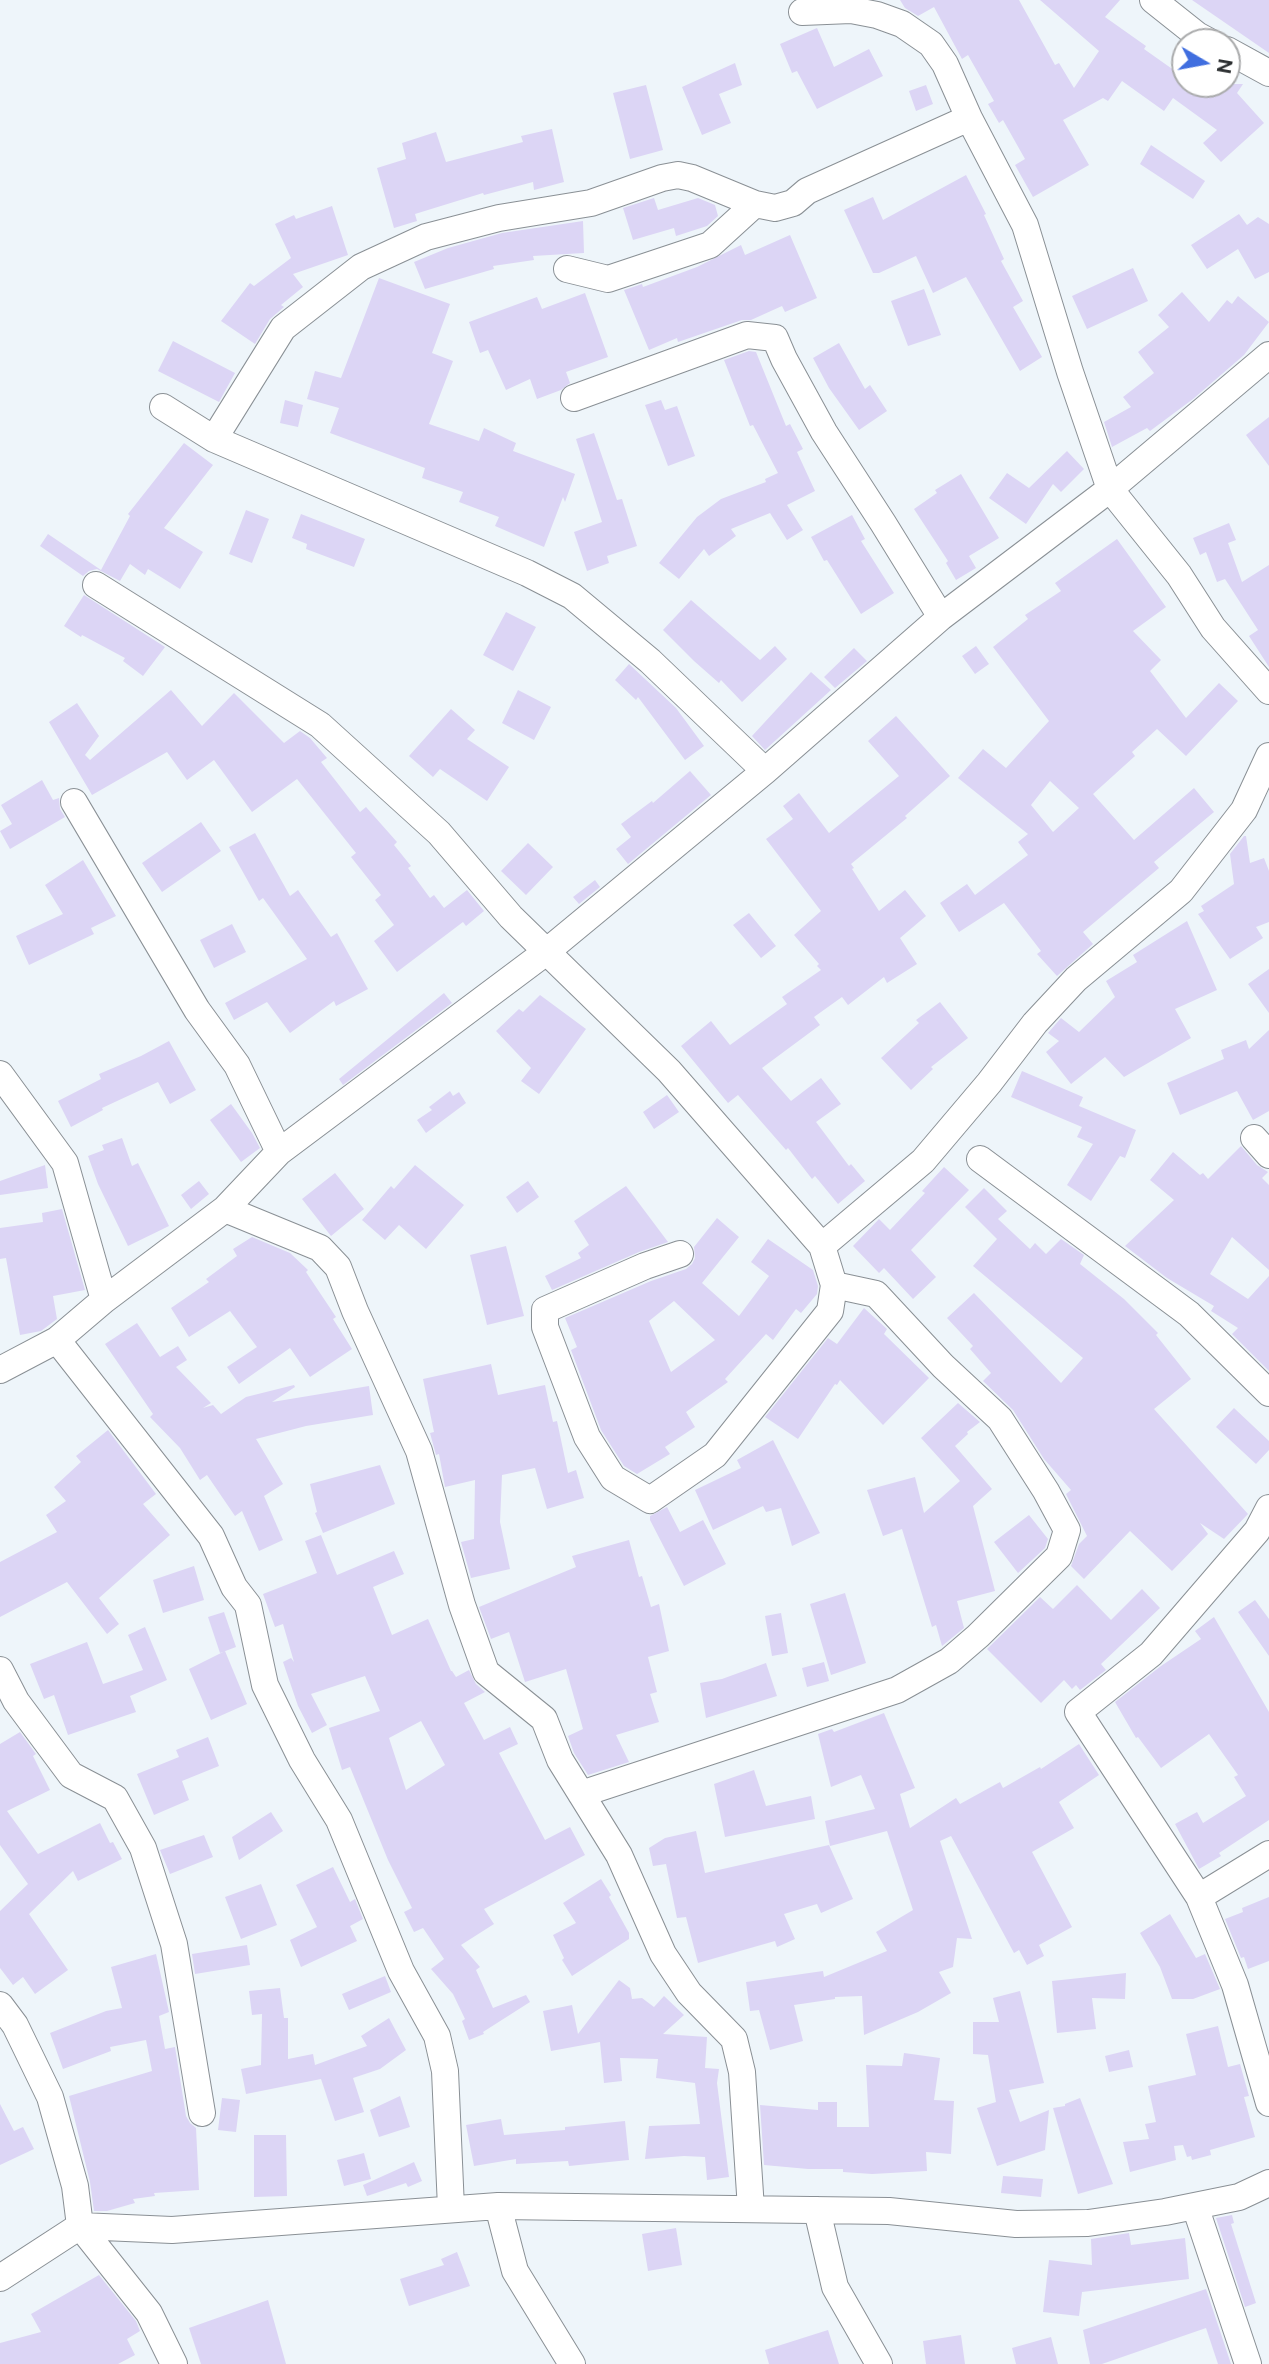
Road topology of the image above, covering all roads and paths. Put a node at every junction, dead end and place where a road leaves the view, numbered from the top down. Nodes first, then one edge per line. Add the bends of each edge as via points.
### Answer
1 (1153, 0) edge
2 (802, 12) dead end
3 (1188, 28) edge
4 (1241, 58) edge
5 (1269, 73) edge
6 (969, 118) junction
7 (755, 204) junction
8 (567, 270) dead end
9 (1269, 355) edge
10 (574, 398) dead end
11 (163, 407) dead end
12 (214, 439) junction
13 (1110, 489) junction
14 (96, 584) dead end
15 (941, 617) junction
16 (1269, 691) edge
17 (1269, 756) edge
18 (765, 771) junction
19 (74, 802) dead end
20 (546, 952) junction
21 (0, 1074) edge
22 (279, 1152) junction
23 (980, 1159) dead end
24 (225, 1209) junction
25 (822, 1246) junction
26 (680, 1254) dead end
27 (834, 1285) junction
28 (104, 1300) junction
29 (57, 1340) junction
30 (0, 1370) edge
31 (1269, 1393) edge
32 (1269, 1508) edge
33 (0, 1670) edge
34 (8, 1707) edge
35 (581, 1794) junction
36 (1269, 1854) edge
37 (1199, 1897) junction
38 (0, 2005) edge
39 (1269, 2103) edge
40 (202, 2113) dead end
41 (1269, 2183) edge
42 (498, 2206) junction
43 (1195, 2206) junction
44 (451, 2208) junction
45 (751, 2208) junction
46 (817, 2210) junction
47 (80, 2226) junction
48 (0, 2278) edge
49 (174, 2364) edge
50 (572, 2364) edge
51 (879, 2364) edge
52 (1248, 2364) edge

1 - 3 street
2 - 6 street via 851,10 902,24 931,44
4 - 5 street
6 - 7 street via 807,191 793,203 775,208
6 - 13 street via 1025,225
7 - 8 street via 710,245 608,279
7 - 12 street via 678,175 591,203 499,218 426,237 361,267 283,328
9 - 13 street
10 - 15 street via 747,335 775,338 824,432
11 - 12 street
12 - 18 street via 572,596 650,661
13 - 15 street
13 - 16 street via 1179,575 1213,628
14 - 20 street via 320,725 439,833
15 - 18 street
17 - 25 street via 1244,810 1181,891 1076,979 923,1161
18 - 20 street
19 - 22 street via 197,1010 237,1065
20 - 22 street
20 - 25 street via 669,1071
21 - 28 street via 65,1163
22 - 24 street
23 - 31 street via 1189,1314
24 - 28 street
24 - 35 street via 320,1248 338,1267 419,1451 462,1605 486,1672 544,1719 560,1760
25 - 27 street
26 - 27 street via 545,1310 545,1327 587,1437 613,1478 650,1500 715,1455 830,1311
27 - 35 street via 876,1294 1000,1419 1067,1530 1059,1556 949,1661 897,1690
28 - 29 street
29 - 30 street
29 - 44 street via 211,1536 234,1587 248,1605 265,1685 302,1760 339,1820 401,1971 437,2036 445,2071
32 - 37 street via 1257,1531 1151,1654 1078,1712
33 - 34 street
34 - 40 street via 71,1775 115,1798 143,1848 174,1944
35 - 45 street via 620,1856 663,1954 689,1993 734,2039 742,2072
36 - 37 street
37 - 39 street via 1235,1985
38 - 47 street via 15,2025 50,2098 75,2186
41 - 43 street via 1239,2197
42 - 44 street
42 - 45 street
42 - 50 street via 515,2271
43 - 46 street via 1088,2223 1016,2224 889,2211
43 - 52 street
44 - 47 street via 172,2230
45 - 46 street
46 - 51 street via 835,2287
47 - 48 street
47 - 49 street via 149,2313

